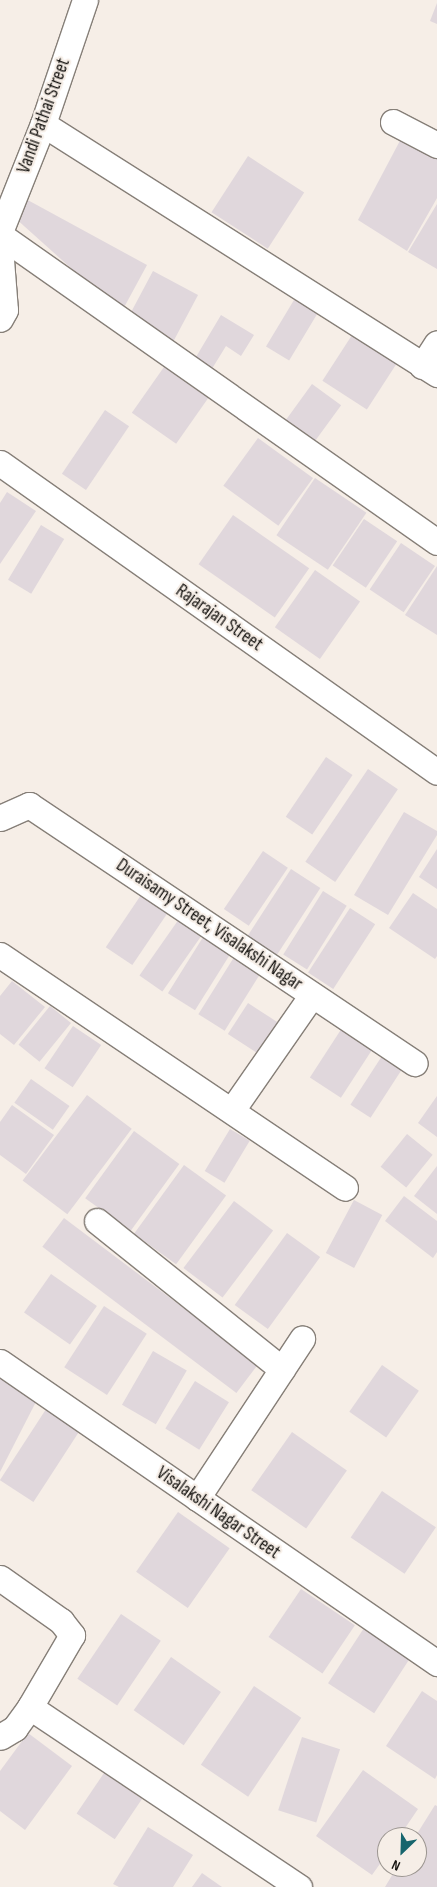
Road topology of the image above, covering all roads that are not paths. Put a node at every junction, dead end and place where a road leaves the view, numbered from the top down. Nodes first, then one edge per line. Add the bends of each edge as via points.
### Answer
1 (85, 0) edge
2 (393, 122) dead end
3 (43, 124) junction
4 (437, 145) edge
5 (0, 233) edge
6 (0, 247) edge
7 (0, 319) edge
8 (437, 343) edge
9 (429, 370) edge
10 (0, 463) edge
11 (437, 542) edge
12 (437, 772) edge
13 (0, 818) edge
14 (0, 955) edge
15 (312, 995) junction
16 (414, 1063) dead end
17 (232, 1110) junction
18 (345, 1188) dead end
19 (97, 1221) dead end
20 (302, 1339) dead end
21 (0, 1362) edge
22 (282, 1369) junction
23 (196, 1498) junction
24 (0, 1578) edge
25 (437, 1663) edge
26 (30, 1707) junction
27 (0, 1737) edge
28 (299, 1887) edge

1 - 3 street, Vandi Pathai Street
2 - 4 street
3 - 5 street, Vandi Pathai Street
3 - 9 street
5 - 11 street
6 - 7 street via 5,310
8 - 9 street
10 - 12 street, Rajarajan Street
13 - 15 street, Duraisamy Street, Visalakshi Nagar via 29,805
14 - 17 street
15 - 16 street, Duraisamy Street, Visalakshi Nagar
15 - 17 street
17 - 18 street
19 - 22 street
20 - 22 street
21 - 23 street, Visalakshi Nagar Street
22 - 23 street
23 - 25 street, Visalakshi Nagar Street
24 - 26 street via 61,1621 72,1635
26 - 27 street via 15,1728
26 - 28 street

